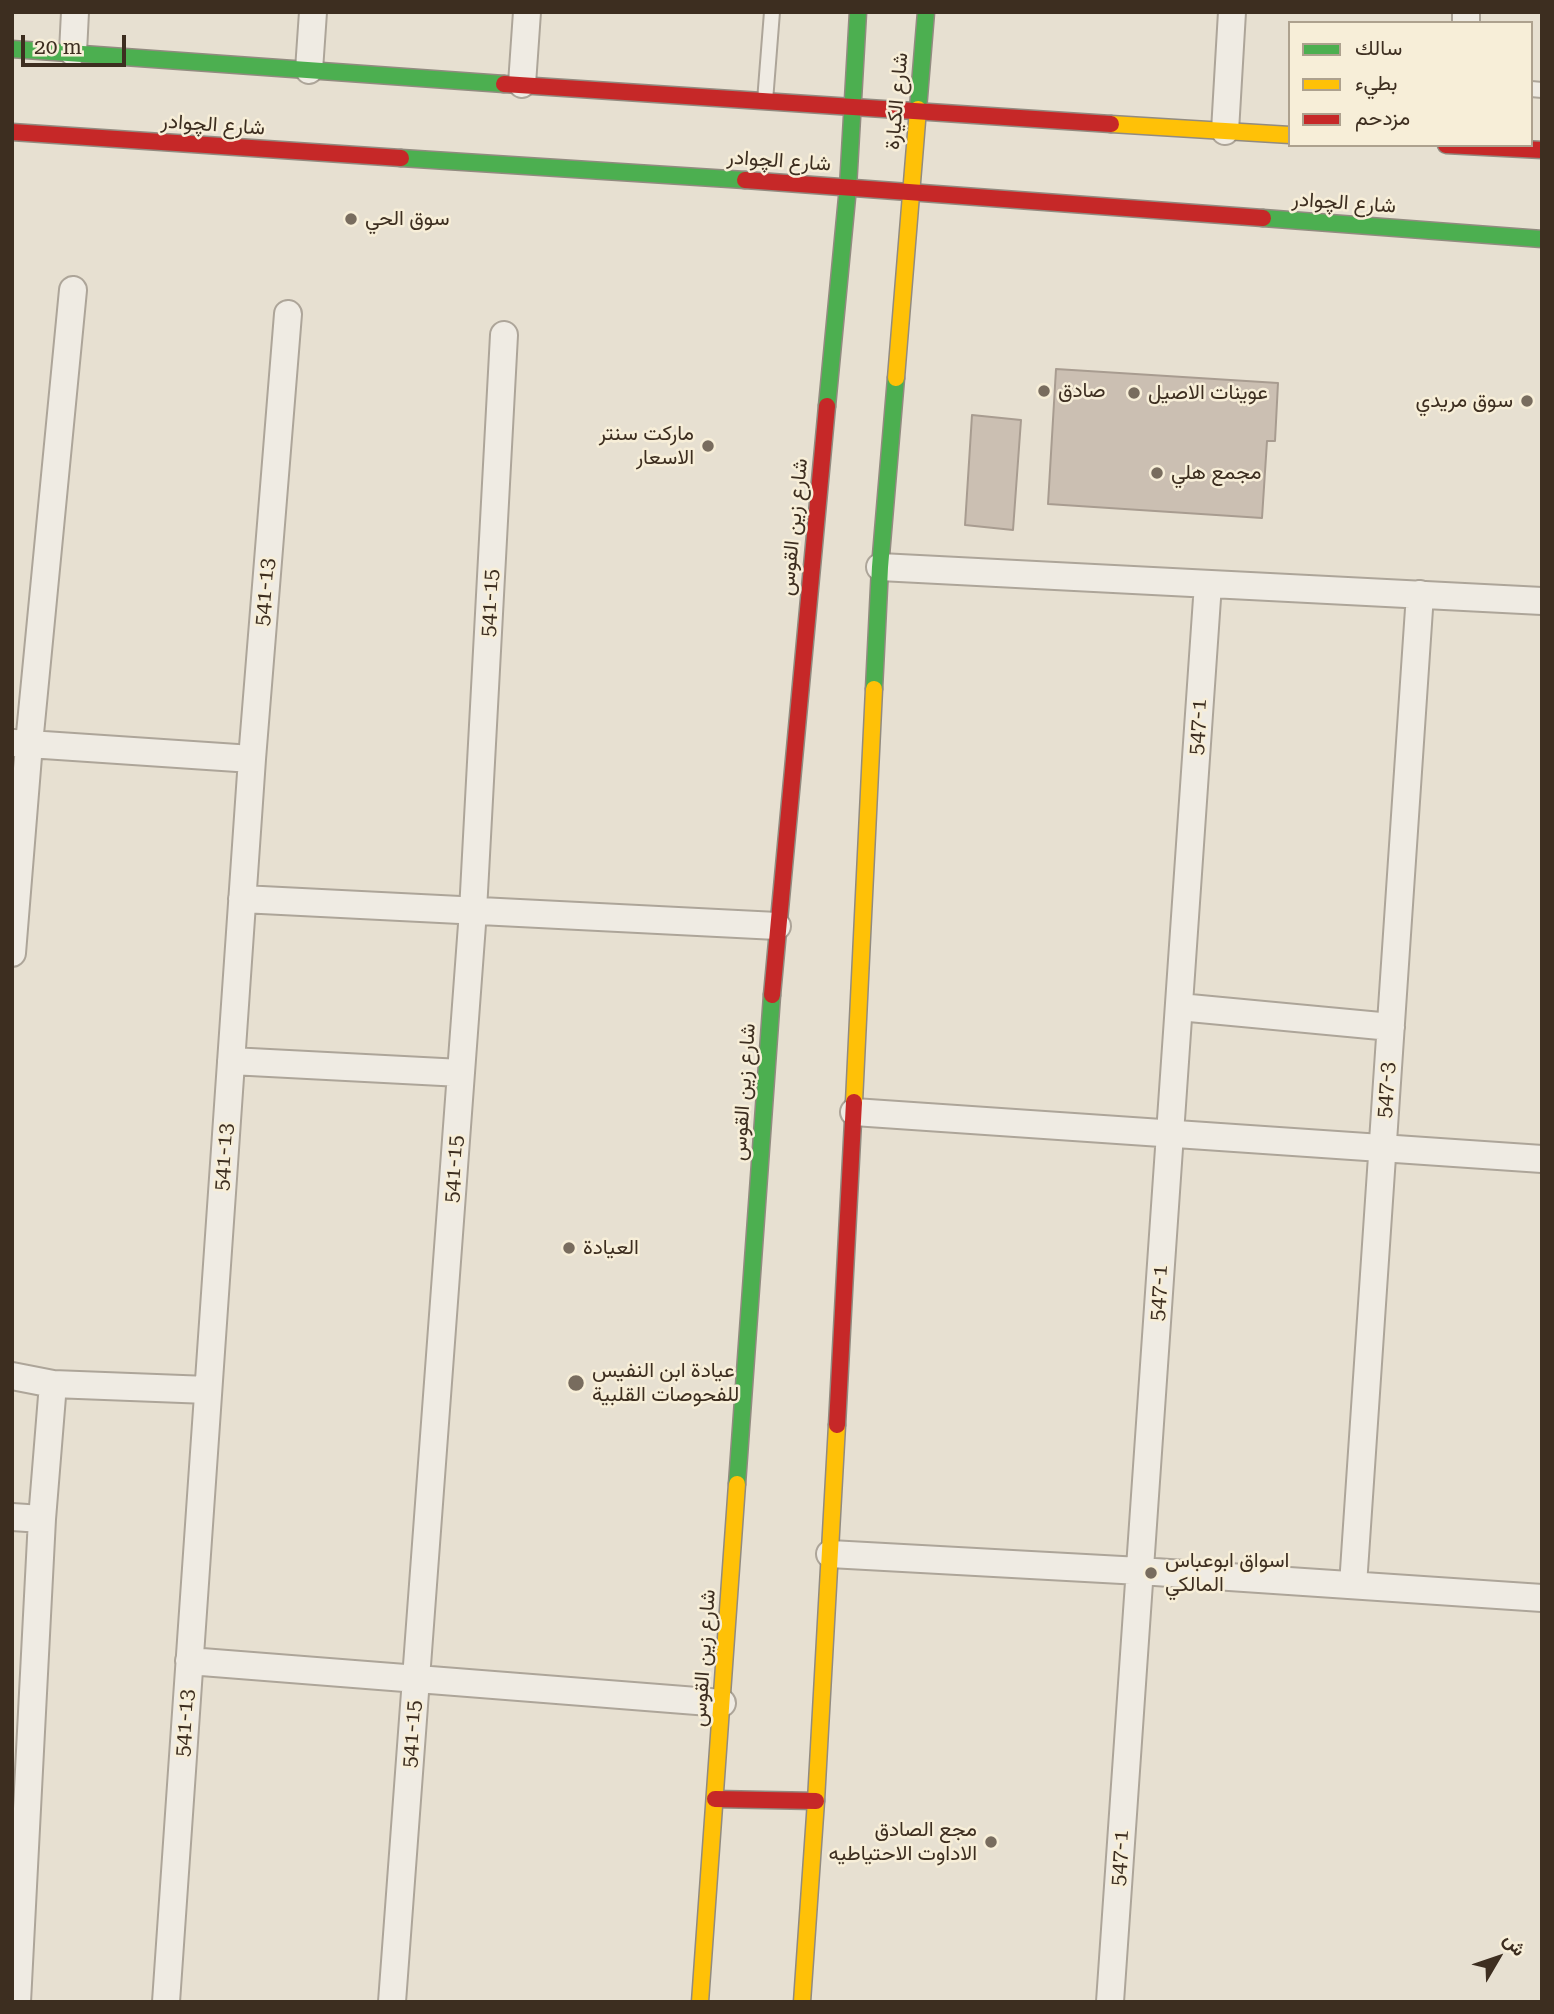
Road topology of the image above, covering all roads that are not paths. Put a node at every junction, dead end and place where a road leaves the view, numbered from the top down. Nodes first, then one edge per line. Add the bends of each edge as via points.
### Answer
1 (75, 12) edge
2 (313, 12) edge
3 (527, 12) edge
4 (772, 12) edge
5 (858, 12) edge
6 (926, 12) edge
7 (1233, 12) edge
8 (12, 49) edge
9 (73, 52) junction
10 (309, 69) junction
11 (522, 84) junction
12 (765, 102) junction
13 (853, 108) junction
14 (918, 113) junction
15 (1225, 131) junction
16 (12, 132) edge
17 (1288, 135) edge
18 (1484, 147) edge
19 (1542, 150) edge
20 (848, 187) junction
21 (911, 193) junction
22 (1542, 239) edge
23 (73, 290) dead end
24 (288, 314) dead end
25 (504, 335) dead end
26 (880, 567) junction
27 (1208, 584) junction
28 (1420, 594) junction
29 (1542, 601) edge
30 (21, 744) edge
31 (252, 759) junction
32 (242, 899) junction
33 (473, 911) junction
34 (777, 926) junction
35 (12, 953) edge
36 (1179, 1007) junction
37 (1391, 1027) junction
38 (231, 1061) junction
39 (461, 1073) junction
40 (854, 1112) junction
41 (1170, 1133) junction
42 (1382, 1148) junction
43 (1542, 1159) edge
44 (12, 1376) edge
45 (52, 1384) junction
46 (208, 1390) junction
47 (12, 1517) edge
48 (42, 1519) junction
49 (830, 1554) junction
50 (1140, 1571) junction
51 (1353, 1585) junction
52 (1542, 1598) edge
53 (189, 1661) junction
54 (416, 1679) junction
55 (722, 1703) junction
56 (715, 1799) junction
57 (816, 1801) junction
58 (17, 2002) edge
59 (166, 2002) edge
60 (393, 2002) edge
61 (700, 2002) edge
62 (802, 2002) edge
63 (1110, 2002) edge

1 - 9 street
2 - 10 street
3 - 11 street
4 - 12 lane
5 - 13 main road, شارع الكيارة
6 - 14 main road, شارع الكيارة
7 - 15 street
8 - 9 main road
9 - 10 main road
10 - 11 main road
11 - 12 main road
12 - 13 main road
13 - 14 main road
13 - 20 main road, شارع الكيارة
14 - 15 main road
14 - 21 main road, شارع الكيارة
15 - 17 main road
16 - 20 main road, شارع الچوادر
18 - 19 main road
20 - 21 main road, شارع الچوادر
20 - 34 main road, شارع زين القوس
21 - 22 main road, شارع الچوادر
21 - 26 main road
23 - 30 street
24 - 31 street, 541-13
25 - 33 street, 541-15
26 - 27 street
26 - 40 main road
27 - 28 street
27 - 36 street, 547-1
28 - 29 street
28 - 37 street, 547-3
30 - 31 street
30 - 35 street
31 - 32 street, 541-13
32 - 33 street
32 - 38 street, 541-13
33 - 34 street
33 - 39 street, 541-15
34 - 55 main road, شارع زين القوس
36 - 37 street
36 - 41 street, 547-1
37 - 42 street, 547-3
38 - 39 street
38 - 46 street, 541-13
39 - 54 street, 541-15
40 - 41 street
40 - 49 main road
41 - 42 street
41 - 50 street, 547-1
42 - 43 street
42 - 51 street, 547-3
44 - 45 street
45 - 46 street
45 - 48 street
46 - 53 street, 541-13
47 - 48 street
48 - 58 street
49 - 50 street
49 - 57 main road
50 - 51 street
50 - 63 street, 547-1
51 - 52 street
53 - 54 street
53 - 59 street, 541-13
54 - 55 street
54 - 60 street, 541-15
55 - 56 main road, شارع زين القوس
56 - 57 main road
56 - 61 main road, شارع زين القوس
57 - 62 main road

